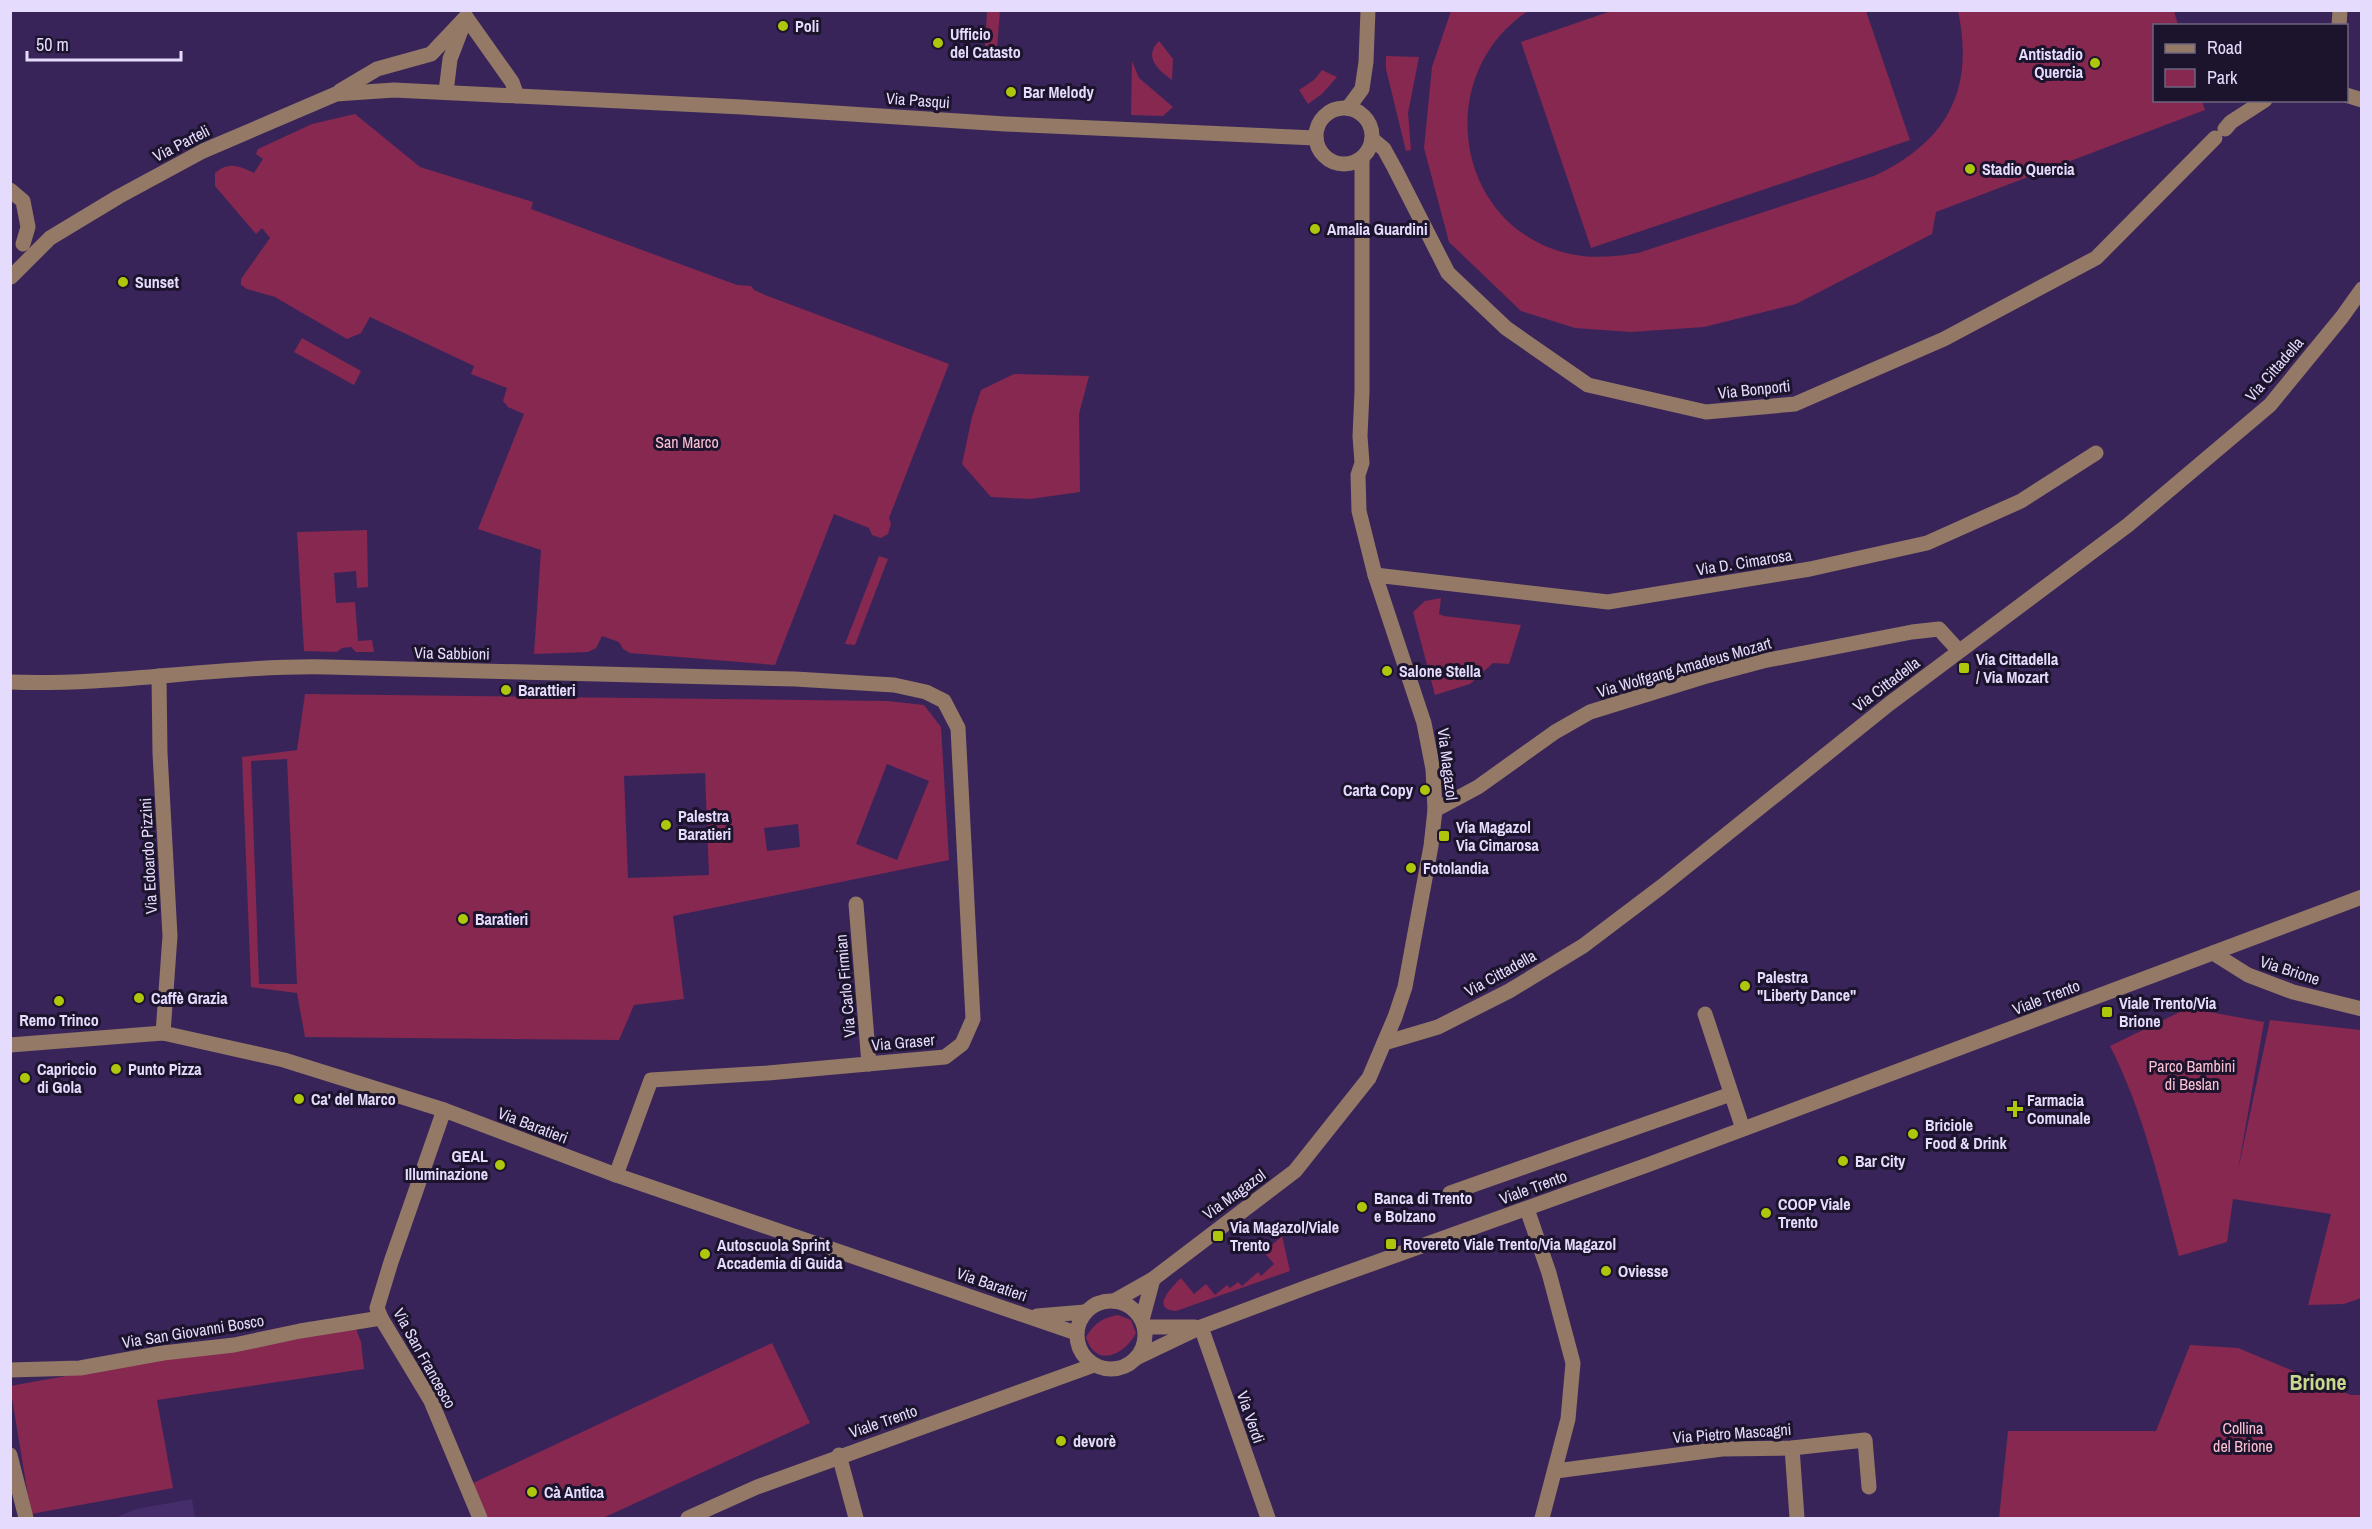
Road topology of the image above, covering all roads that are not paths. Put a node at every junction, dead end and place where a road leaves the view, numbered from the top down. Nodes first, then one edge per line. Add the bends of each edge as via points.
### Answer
1 (1368, 10) edge
2 (466, 14) edge
3 (446, 93) junction
4 (336, 94) junction
5 (517, 96) junction
6 (2262, 102) edge
7 (1348, 108) junction
8 (1316, 138) junction
9 (1372, 139) junction
10 (1362, 158) junction
11 (10, 190) edge
12 (50, 237) junction
13 (17, 245) edge
14 (11, 281) edge
15 (2361, 289) edge
16 (2096, 453) dead end
17 (1375, 574) junction
18 (1959, 651) junction
19 (159, 676) junction
20 (10, 682) edge
21 (894, 685) joint
22 (1435, 810) junction
23 (2361, 897) edge
24 (856, 904) dead end
25 (2213, 953) junction
26 (2361, 1009) edge
27 (1704, 1014) dead end
28 (163, 1033) junction
29 (1384, 1043) junction
30 (10, 1045) edge
31 (869, 1064) junction
32 (1731, 1094) junction
33 (444, 1110) junction
34 (1743, 1129) junction
35 (616, 1175) junction
36 (1450, 1192) dead end
37 (1527, 1209) junction
38 (1153, 1279) junction
39 (1114, 1300) junction
40 (1085, 1312) junction
41 (1031, 1316) junction
42 (381, 1318) junction
43 (1143, 1324) junction
44 (1201, 1327) junction
45 (1077, 1334) junction
46 (1081, 1353) junction
47 (1136, 1358) junction
48 (1094, 1365) junction
49 (10, 1370) edge
50 (1047, 1381) junction
51 (1792, 1448) junction
52 (10, 1455) edge
53 (839, 1455) junction
54 (1556, 1470) junction
55 (1869, 1488) dead end
56 (26, 1518) edge
57 (480, 1518) edge
58 (688, 1518) edge
59 (856, 1518) edge
60 (1268, 1518) edge
61 (1542, 1518) edge
62 (1797, 1518) edge

1 - 7 street via 1362,89
2 - 3 street via 450,58
2 - 4 street, Via Parteli via 431,54 377,69
2 - 5 street via 512,82
3 - 4 street, Via Parteli via 394,90
3 - 5 street, Via Parteli
4 - 12 street, Via Parteli via 202,151
5 - 8 street, Via Pasqui
6 - 9 street, Via Bonporti via 2231,122 2096,258 1944,339 1794,405 1706,412 1588,385 1506,328 1448,273 1384,149
7 - 8 street via 1325,115
7 - 9 street via 1366,118
8 - 10 street via 1327,159 1351,164
9 - 10 street
10 - 17 street, Via Magazol via 1359,436 1362,463 1358,487 1359,511
11 - 13 street via 23,201 28,227
12 - 13 street, Via Parteli
12 - 14 street, Via Parteli
15 - 18 street, Via Cittadella via 2270,405 2128,525
16 - 17 street, Via D. Cimarosa via 2021,501 1927,543 1810,569 1608,602
17 - 22 street, Via Magazol via 1424,723 1433,769
18 - 22 street, Via Wolfgang Amadeus Mozart via 1939,629 1763,661 1703,677 1590,712 1478,787
18 - 29 street, Via Cittadella via 1583,946 1509,991 1438,1027
19 - 20 street, Via Sabbioni via 61,684
19 - 21 street, Via Sabbioni via 282,666
19 - 28 street, Via Edoardo Pizzini via 170,936
21 - 31 street, Via Graser via 926,692 944,701 958,728 973,1019 962,1044 945,1057
22 - 29 street, Via Magazol via 1405,987
23 - 25 street, Viale Trento
24 - 31 street, Via Carlo Firmian
25 - 26 street, Via Brione via 2248,975 2293,992
25 - 34 street, Viale Trento
27 - 32 street
28 - 30 street, Via Baratieri
28 - 33 street, Via Baratieri via 284,1060
29 - 38 street, Via Magazol via 1369,1078 1295,1171
31 - 35 street, Via Graser via 651,1080
32 - 34 street
32 - 36 street
33 - 35 street, Via Baratieri
33 - 42 street, Via San Francesco via 388,1271 377,1308
34 - 37 street, Viale Trento
35 - 41 street, Via Baratieri
37 - 44 street, Viale Trento
37 - 54 street via 1573,1364 1568,1419
38 - 39 street, Via Magazol
38 - 43 street
39 - 40 street via 1093,1305
39 - 43 street via 1132,1308
40 - 41 street, Via Baratieri
40 - 45 street
41 - 45 street, Via Baratieri
42 - 49 street, Via San Giovanni Bosco via 80,1368
42 - 57 street, Via San Francesco via 431,1401
43 - 44 street, Viale Trento
43 - 47 street via 1143,1349
44 - 47 street, Viale Trento
44 - 60 street, Via Verdi
45 - 46 street
46 - 48 street
46 - 50 street
47 - 48 street, Viale Trento via 1116,1369
48 - 50 street, Viale Trento
50 - 53 street, Viale Trento
51 - 54 street, Via Pietro Mascagni via 1722,1449
51 - 55 street, Via Pietro Mascagni via 1865,1440
51 - 62 street
52 - 56 street
53 - 58 street, Viale Trento
53 - 59 street
54 - 61 street

